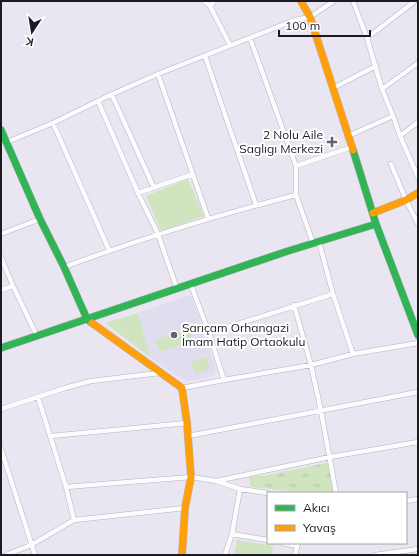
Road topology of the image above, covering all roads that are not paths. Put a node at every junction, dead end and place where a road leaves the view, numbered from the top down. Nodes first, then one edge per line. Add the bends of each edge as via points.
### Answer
1 (204, 1) edge
2 (214, 1) edge
3 (301, 1) edge
4 (334, 1) edge
5 (352, 1) edge
6 (415, 1) edge
7 (210, 6) junction
8 (310, 17) junction
9 (250, 38) junction
10 (367, 38) junction
11 (230, 46) junction
12 (205, 56) junction
13 (418, 63) edge
14 (376, 66) junction
15 (158, 74) junction
16 (333, 88) junction
17 (382, 89) junction
18 (112, 95) junction
19 (98, 101) junction
20 (393, 116) junction
21 (418, 122) edge
22 (53, 123) junction
23 (1, 130) edge
24 (348, 136) junction
25 (400, 136) junction
26 (7, 142) junction
27 (352, 146) junction
28 (391, 164) dead end
29 (296, 166) junction
30 (417, 170) edge
31 (193, 174) junction
32 (418, 177) edge
33 (154, 188) junction
34 (138, 193) junction
35 (418, 193) edge
36 (296, 194) junction
37 (406, 200) junction
38 (256, 205) junction
39 (373, 213) junction
40 (208, 218) junction
41 (40, 219) junction
42 (376, 224) junction
43 (418, 224) edge
44 (1, 234) edge
45 (158, 234) junction
46 (316, 242) junction
47 (109, 250) junction
48 (1, 257) edge
49 (64, 267) junction
50 (190, 285) junction
51 (13, 286) junction
52 (177, 289) junction
53 (1, 290) edge
54 (333, 294) junction
55 (294, 305) junction
56 (86, 319) junction
57 (209, 333) junction
58 (418, 335) edge
59 (37, 336) junction
60 (418, 343) edge
61 (1, 348) edge
62 (353, 354) junction
63 (311, 365) junction
64 (160, 373) junction
65 (224, 380) junction
66 (182, 388) junction
67 (418, 392) edge
68 (38, 397) junction
69 (1, 409) edge
70 (321, 410) junction
71 (187, 423) junction
72 (51, 436) junction
73 (188, 436) junction
74 (418, 442) edge
75 (1, 449) edge
76 (330, 457) junction
77 (191, 477) junction
78 (216, 481) junction
79 (66, 487) junction
80 (240, 489) junction
81 (336, 492) edge
82 (267, 493) edge
83 (418, 499) edge
84 (407, 500) edge
85 (185, 508) junction
86 (74, 520) junction
87 (232, 534) junction
88 (267, 540) edge
89 (297, 544) edge
90 (31, 546) junction
91 (418, 549) edge
92 (6, 555) edge
93 (35, 555) edge
94 (182, 555) edge
95 (225, 555) edge
96 (296, 555) edge
97 (375, 555) edge

1 - 7 street
2 - 7 street
3 - 8 street
4 - 8 street
5 - 10 street
6 - 10 street
7 - 11 street
8 - 9 street via 295,20
8 - 16 street
9 - 11 street
9 - 29 street
10 - 14 street
11 - 12 street
12 - 15 street
12 - 38 street
13 - 17 street
14 - 16 street
14 - 17 street
15 - 18 street
15 - 31 street
16 - 24 street
17 - 20 street
18 - 19 street
18 - 33 street
19 - 22 street
19 - 34 street
20 - 24 street
20 - 25 street
21 - 25 street
22 - 26 street
22 - 47 street
23 - 26 street
24 - 27 street
25 - 30 street
26 - 41 street
27 - 29 street
27 - 39 street
28 - 37 street
29 - 36 street
30 - 32 street
31 - 33 street
31 - 40 street
33 - 34 street
34 - 45 street
35 - 37 street
36 - 38 street
36 - 46 street
37 - 39 street
37 - 43 street
38 - 40 street
39 - 42 street
40 - 45 street
41 - 44 street
41 - 49 street
42 - 46 street
42 - 58 street
45 - 47 street
45 - 52 street
46 - 50 street
46 - 54 street
47 - 49 street
48 - 51 street
49 - 56 street
50 - 52 street
50 - 57 street
51 - 53 street
51 - 59 street
52 - 56 street
54 - 55 street
54 - 62 street
55 - 57 street
55 - 63 street
56 - 59 street
56 - 64 street
57 - 65 street
59 - 61 street
60 - 62 street
62 - 63 street
63 - 65 street
63 - 70 street
64 - 66 street
64 - 68 street via 91,381
65 - 66 street
66 - 71 street
67 - 70 street
68 - 69 street
68 - 72 street
70 - 73 street
70 - 76 street
71 - 72 street
71 - 73 street
72 - 79 street
73 - 77 street
74 - 76 street
75 - 90 street
76 - 78 street
76 - 81 street
77 - 78 street
77 - 79 street
77 - 85 street
78 - 80 street
79 - 86 street
80 - 82 street
80 - 87 street
83 - 84 street
85 - 86 street
85 - 94 street
86 - 90 street
87 - 88 street
87 - 95 street
89 - 96 street
90 - 92 street
90 - 93 street
91 - 97 street

